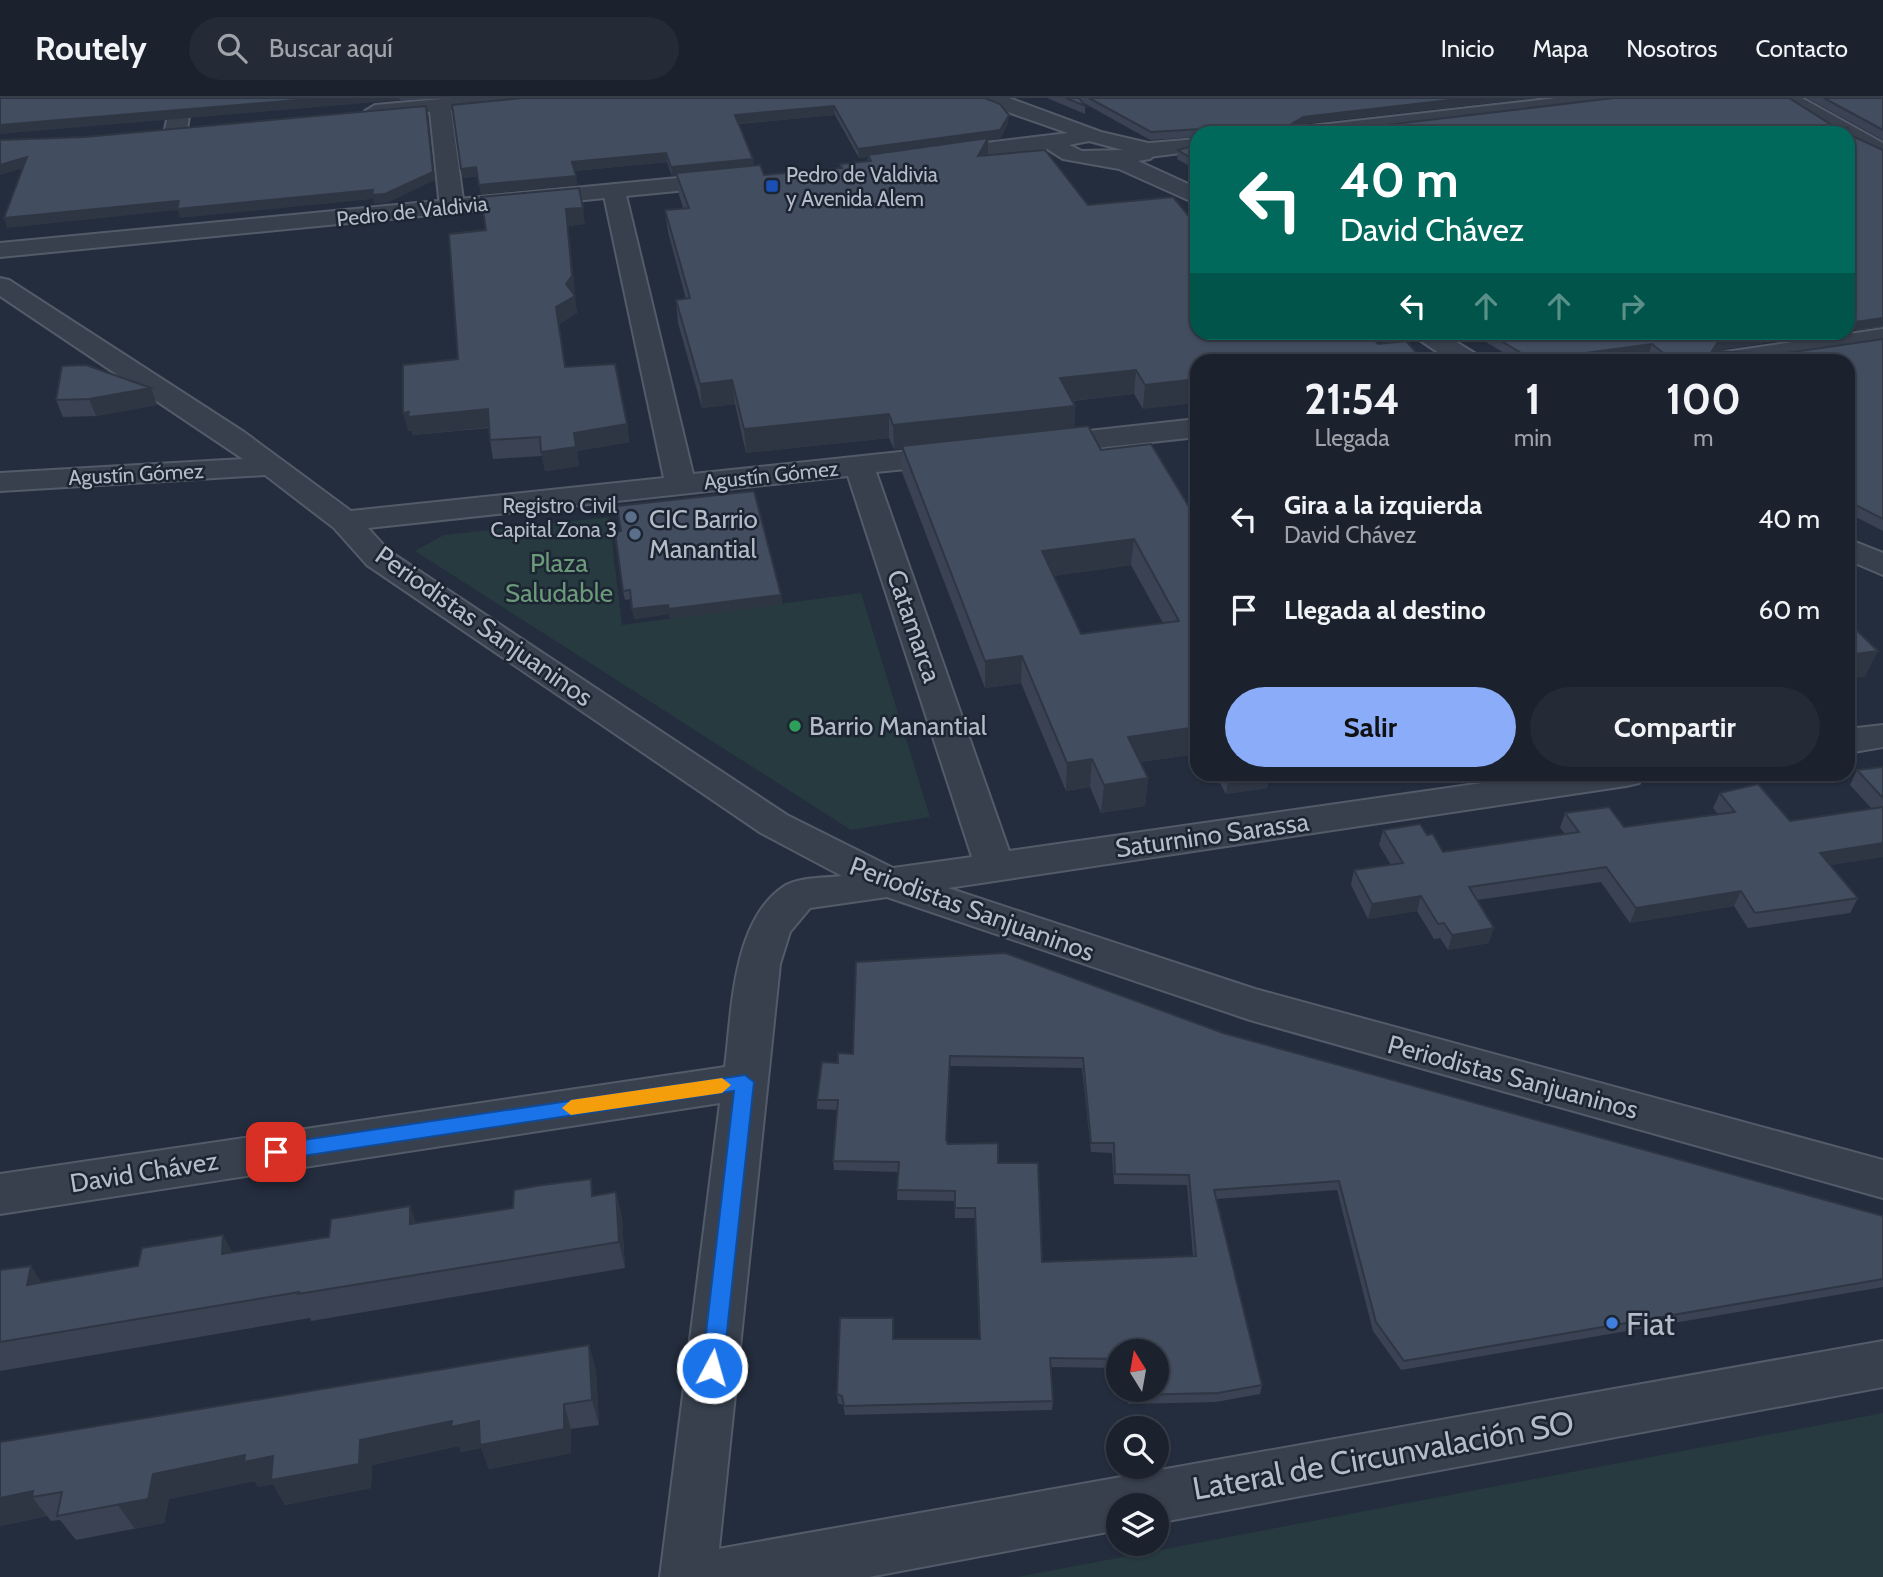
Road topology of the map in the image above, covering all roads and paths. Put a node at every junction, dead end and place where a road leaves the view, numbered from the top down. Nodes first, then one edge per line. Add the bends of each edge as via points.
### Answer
1 (182, 98) edge
2 (523, 98) edge
3 (1610, 98) edge
4 (1787, 98) edge
5 (989, 99) edge
6 (440, 105) junction
7 (1503, 110) junction
8 (357, 113) edge
9 (1525, 125) edge
10 (204, 126) edge
11 (1363, 126) edge
12 (1837, 126) edge
13 (177, 129) junction
14 (151, 131) edge
15 (1855, 136) edge
16 (1052, 142) junction
17 (1190, 146) edge
18 (1097, 147) junction
19 (1148, 151) junction
20 (1883, 152) edge
21 (1073, 156) junction
22 (755, 177) edge
23 (1190, 189) edge
24 (614, 191) junction
25 (1190, 192) edge
26 (452, 207) junction
27 (0, 250) edge
28 (0, 285) edge
29 (1883, 337) edge
30 (1855, 338) edge
31 (1434, 340) edge
32 (1818, 340) edge
33 (1457, 354) edge
34 (1753, 354) edge
35 (1190, 429) edge
36 (1021, 447) edge
37 (981, 452) edge
38 (859, 465) junction
39 (272, 466) junction
40 (681, 485) junction
41 (3, 486) edge
42 (345, 521) junction
43 (1855, 551) edge
44 (1883, 565) edge
45 (1883, 736) edge
46 (1855, 740) edge
47 (1579, 781) edge
48 (996, 867) junction
49 (887, 882) junction
50 (745, 1082) junction
51 (1883, 1179) edge
52 (0, 1194) edge
53 (1883, 1364) edge
54 (688, 1577) edge
55 (718, 1577) edge

1 - 13 street
2 - 6 street
3 - 7 street
4 - 12 street
5 - 16 street
5 - 18 street via 1029,110
6 - 8 street
6 - 26 street
7 - 9 street
7 - 11 street
10 - 13 street
13 - 14 street
15 - 20 street
16 - 18 street
16 - 21 street
16 - 21 street via 918,161 949,164
17 - 19 street
18 - 19 street
18 - 21 street
18 - 25 street
19 - 23 street
22 - 24 street, Pedro de Valdivia
24 - 26 street, Pedro de Valdivia
24 - 40 street
26 - 27 street, Pedro de Valdivia
28 - 39 street, Periodistas Sanjuaninos
29 - 30 street
31 - 33 street
32 - 34 street
35 - 36 street
37 - 38 street, Agustín Gómez
38 - 40 street, Agustín Gómez
38 - 48 street, Catamarca
39 - 41 street, Agustín Gómez
39 - 42 street, Periodistas Sanjuaninos
40 - 42 street, Agustín Gómez
42 - 49 street, Periodistas Sanjuaninos via 378,558 763,816
43 - 44 street
45 - 46 street
47 - 48 street, Saturnino Sarassa
48 - 49 street, Saturnino Sarassa
49 - 50 street, Saturnino Sarassa via 797,896 771,927 763,946
49 - 51 street, Periodistas Sanjuaninos via 1250,1004
50 - 52 street, David Chávez
50 - 54 street
53 - 55 street, Lateral de Circunvalación SO

